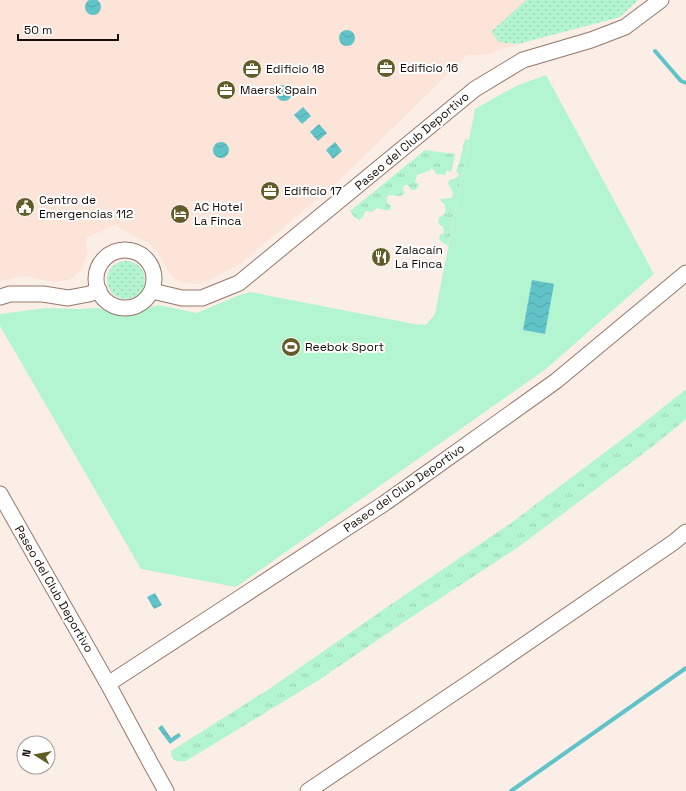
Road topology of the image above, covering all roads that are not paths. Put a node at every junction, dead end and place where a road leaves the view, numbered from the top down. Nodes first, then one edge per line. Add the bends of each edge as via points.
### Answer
1 (661, 0) edge
2 (686, 273) edge
3 (99, 290) junction
4 (152, 291) junction
5 (0, 297) edge
6 (0, 494) edge
7 (686, 532) edge
8 (108, 684) junction
9 (166, 791) edge
10 (308, 791) edge

1 - 4 street, Paseo del Club Deportivo via 625,27 523,60 475,89 239,283 202,298 182,298
2 - 8 street, Paseo del Club Deportivo via 556,381 391,498
3 - 4 street via 104,298 120,308 139,305
3 - 4 street via 97,273 101,265 112,254 126,250 143,256 150,263 154,272
3 - 5 street via 68,298 43,294 10,294
6 - 8 street, Paseo del Club Deportivo
7 - 10 street
8 - 9 street, Paseo del Club Deportivo

